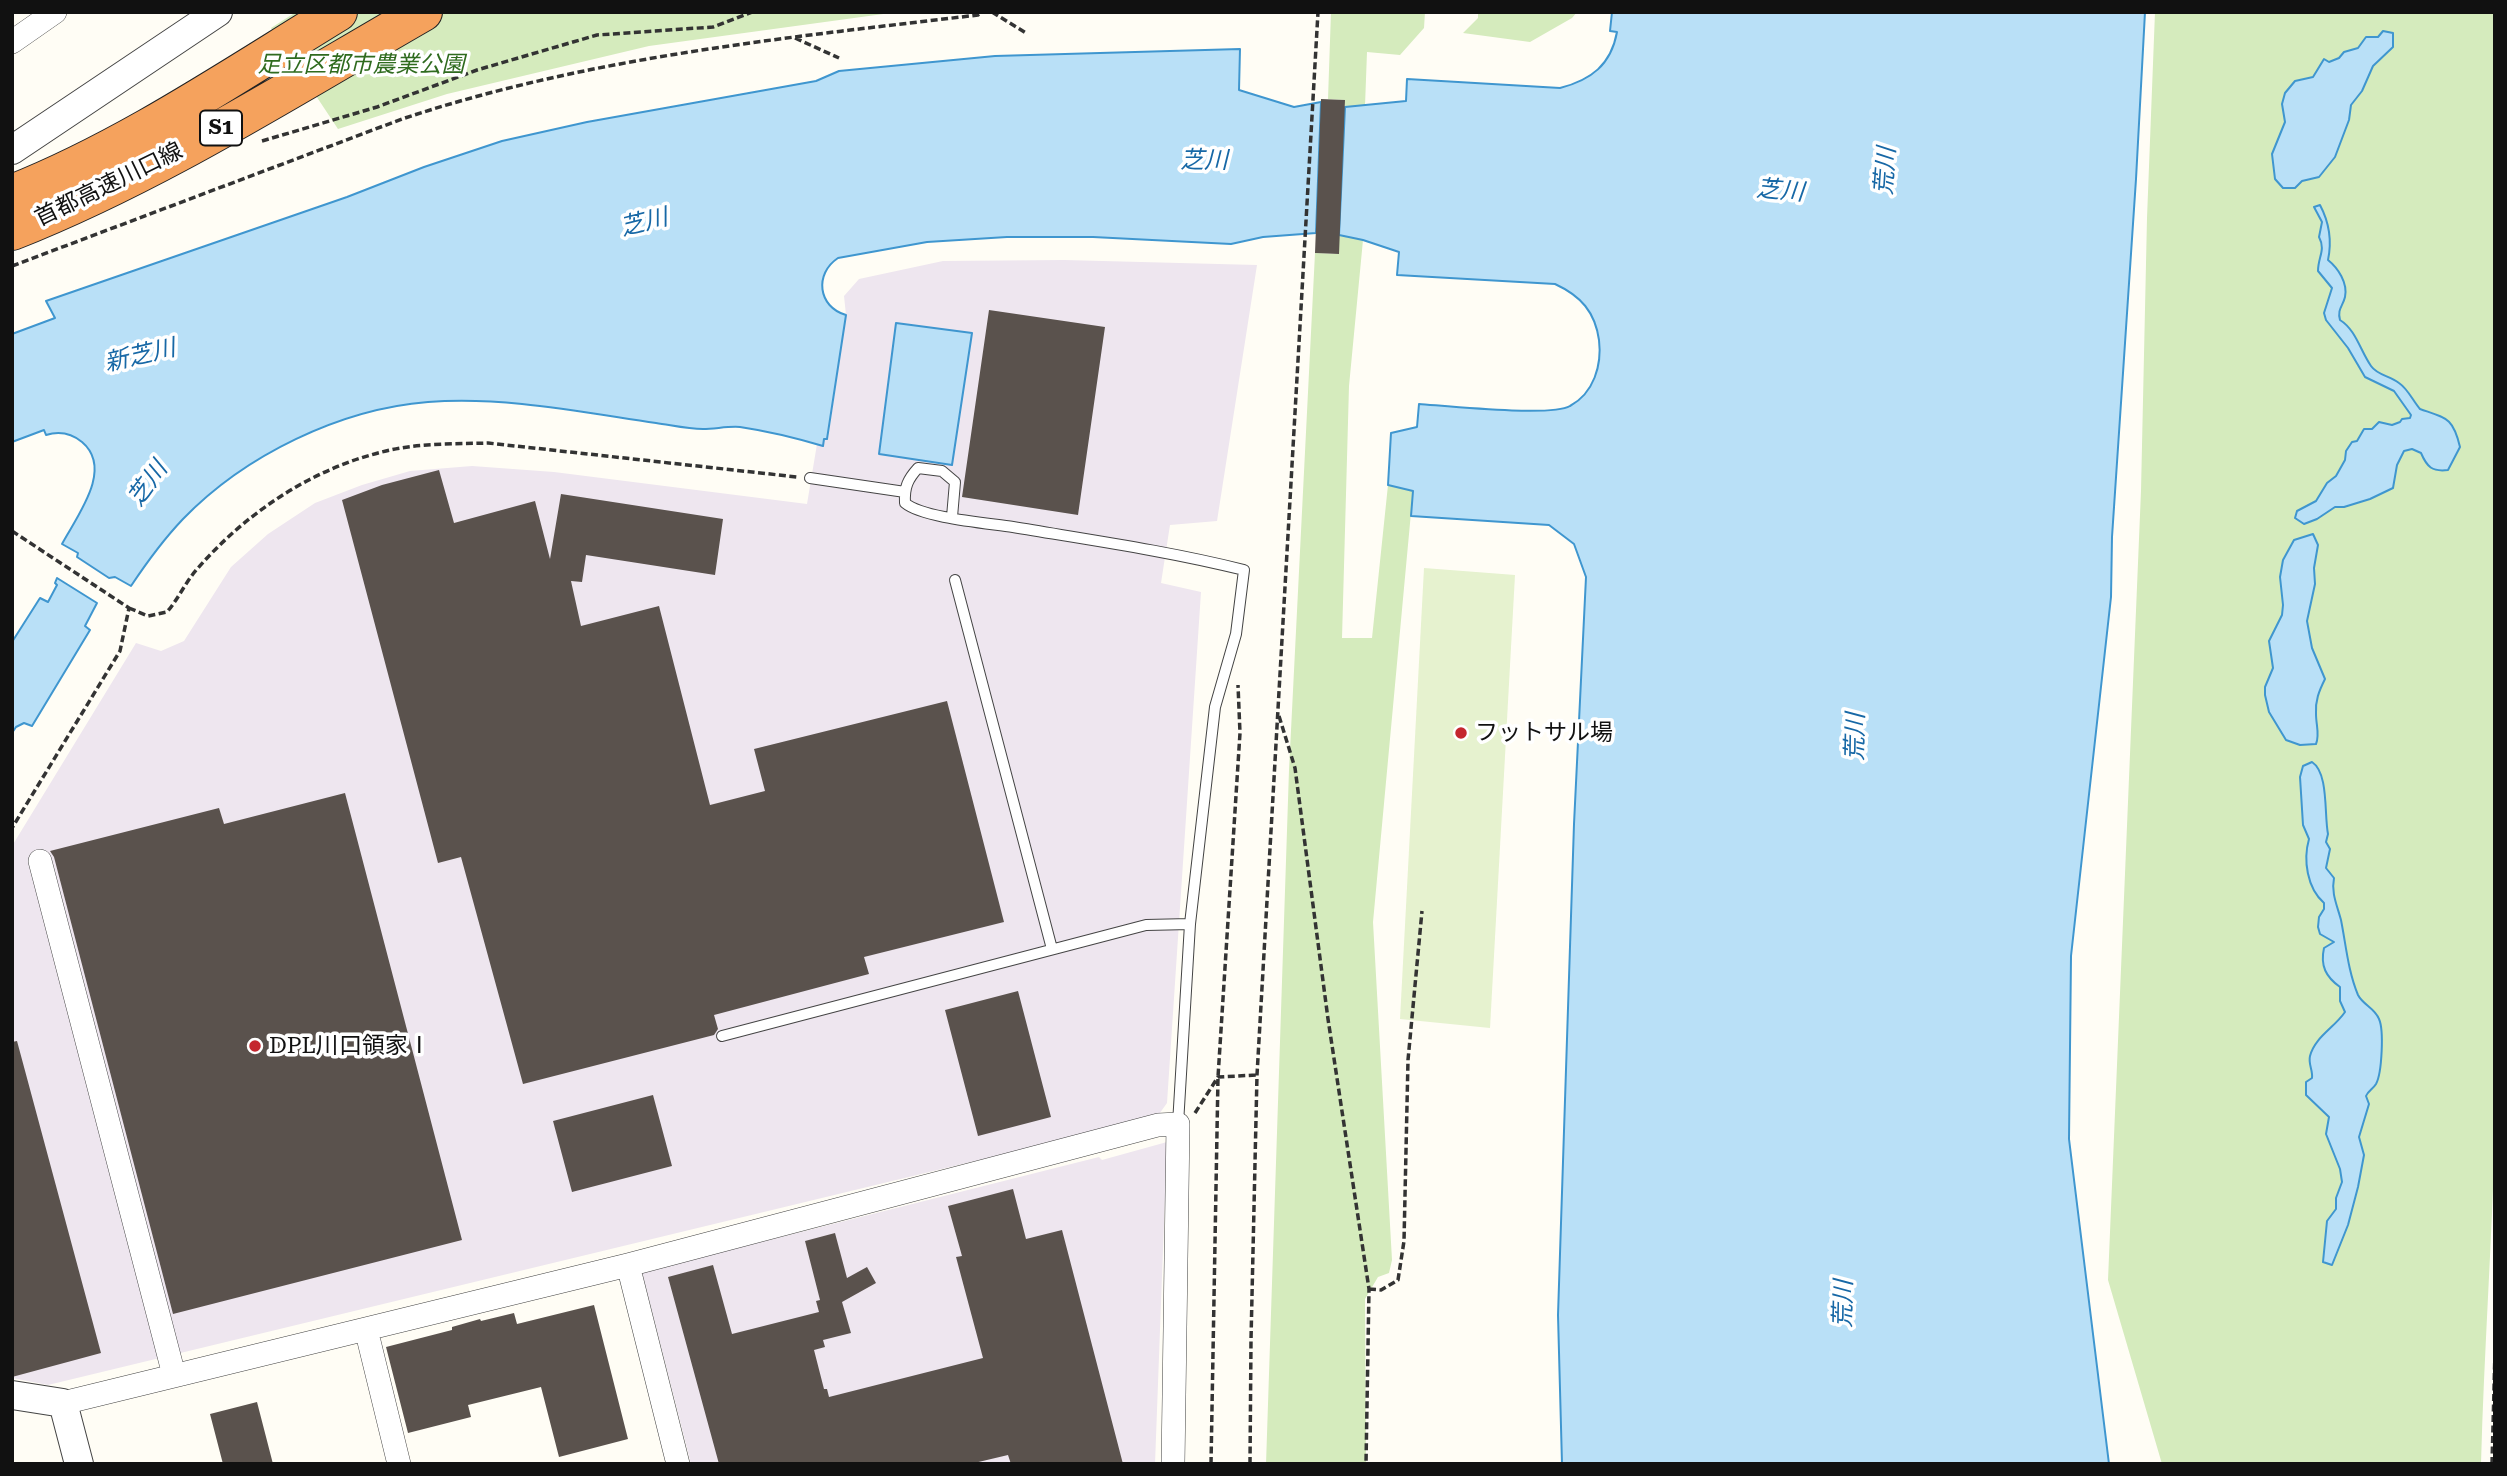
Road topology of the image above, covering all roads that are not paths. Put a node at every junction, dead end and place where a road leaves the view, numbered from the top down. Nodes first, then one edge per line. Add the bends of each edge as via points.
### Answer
1 (55, 12) edge
2 (218, 12) edge
3 (338, 12) edge
4 (388, 12) edge
5 (423, 12) edge
6 (12, 42) edge
7 (202, 139) junction
8 (12, 150) edge
9 (12, 194) edge
10 (12, 231) edge
11 (810, 478) road end
12 (905, 492) junction
13 (952, 517) junction
14 (954, 580) dead end
15 (40, 861) dead end
16 (1190, 924) junction
17 (1052, 949) junction
18 (722, 1036) dead end
19 (1185, 1122) junction
20 (628, 1265) junction
21 (366, 1329) junction
22 (174, 1376) junction
23 (12, 1395) edge
24 (63, 1403) junction
25 (79, 1464) edge
26 (399, 1464) edge
27 (678, 1464) edge
28 (1173, 1464) edge

1 - 6 street
2 - 8 street
3 - 9 highway, 首都高速川口線 / S1 via 148,127
4 - 7 highway via 300,64
5 - 7 highway, 首都高速川口線 / S1
7 - 10 highway, 首都高速川口線 / S1
11 - 12 lane
12 - 13 lane via 905,502 913,509
12 - 13 lane via 918,468 942,471 955,482
13 - 16 lane via 1166,552 1244,570 1236,634 1215,707
14 - 17 lane
15 - 22 street
16 - 17 lane via 1146,925
16 - 19 lane
17 - 18 lane
19 - 20 street via 1158,1125
19 - 28 street
20 - 21 street
20 - 27 street
21 - 22 street
21 - 26 street
22 - 24 street
23 - 24 street
24 - 25 street

